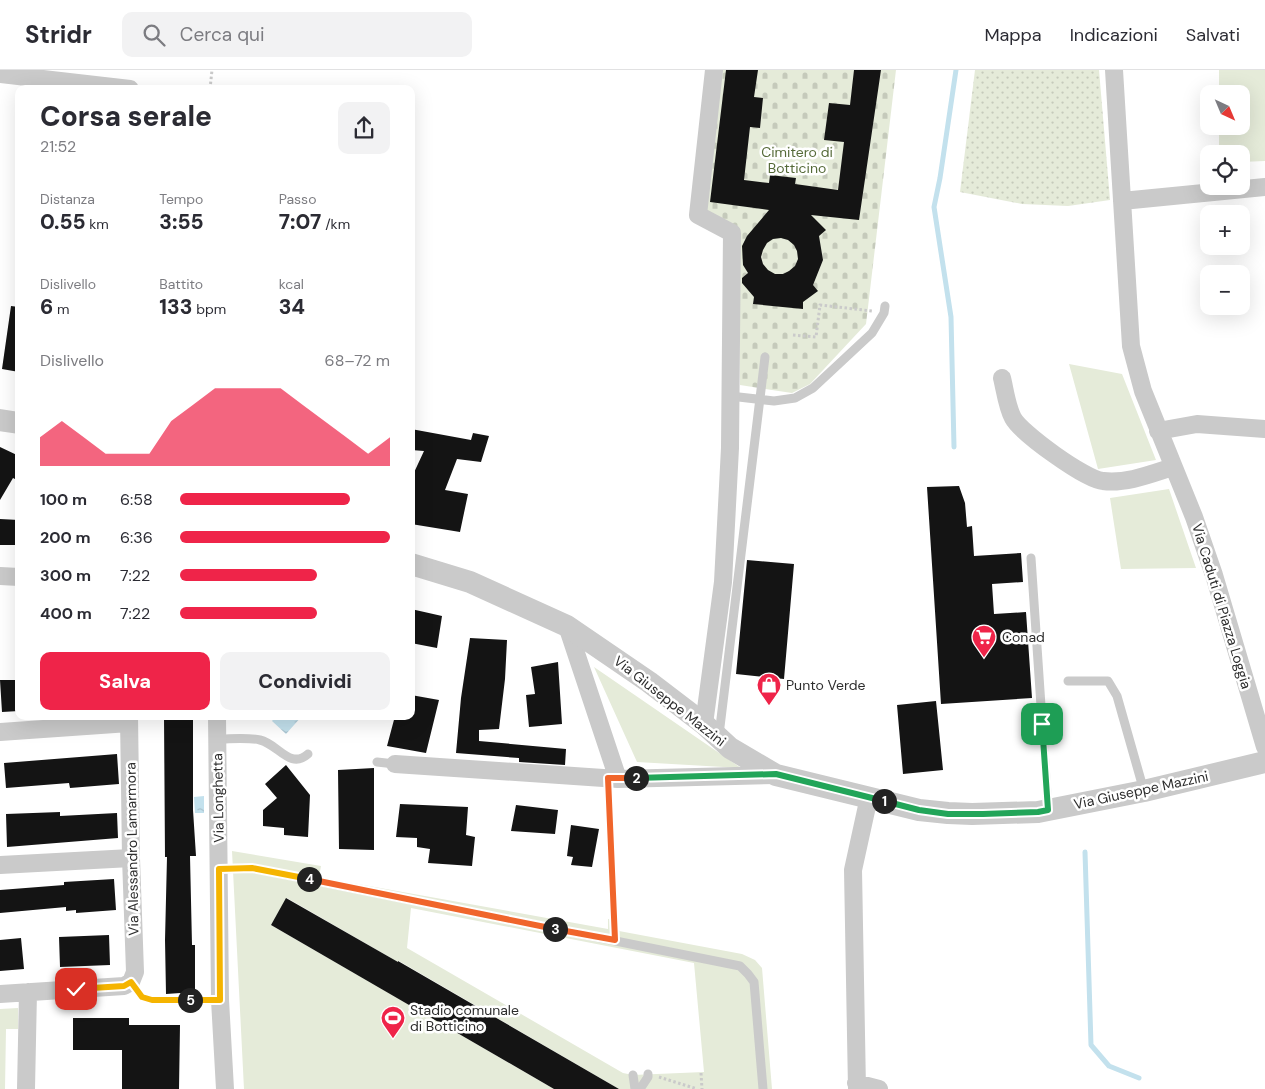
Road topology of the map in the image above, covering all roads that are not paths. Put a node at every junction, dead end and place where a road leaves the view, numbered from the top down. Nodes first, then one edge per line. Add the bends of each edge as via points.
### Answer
1 (714, 70) edge
2 (1114, 70) edge
3 (0, 74) edge
4 (95, 85) edge
5 (1265, 186) edge
6 (1122, 201) junction
7 (885, 310) road end
8 (765, 357) dead end
9 (1002, 378) dead end
10 (730, 396) junction
11 (760, 399) junction
12 (0, 420) edge
13 (15, 422) edge
14 (1265, 429) edge
15 (1158, 431) junction
16 (1173, 467) junction
17 (1031, 558) dead end
18 (415, 565) edge
19 (0, 576) edge
20 (15, 577) edge
21 (567, 626) junction
22 (1068, 681) dead end
23 (119, 720) edge
24 (129, 720) edge
25 (217, 720) edge
26 (711, 731) junction
27 (0, 732) edge
28 (217, 739) junction
29 (1265, 747) edge
30 (308, 754) dead end
31 (377, 762) dead end
32 (1265, 762) edge
33 (395, 764) joint
34 (776, 774) junction
35 (613, 779) junction
36 (1144, 791) junction
37 (869, 797) junction
38 (1048, 810) junction
39 (131, 858) junction
40 (0, 865) edge
41 (219, 869) junction
42 (28, 992) junction
43 (0, 994) edge
44 (856, 1086) edge
45 (26, 1089) edge
46 (225, 1089) edge
47 (635, 1089) edge
48 (640, 1089) edge
49 (763, 1089) edge
50 (879, 1089) edge

1 - 10 street via 698,215 732,233
2 - 6 street, Via Caduti di Piazza Loggia
3 - 4 street
5 - 6 street
6 - 15 street, Via Caduti di Piazza Loggia via 1131,346
7 - 11 lane via 872,334 813,388 795,398
8 - 11 lane
9 - 16 street via 1014,418 1028,435 1067,464 1101,482 1134,479
10 - 11 lane
10 - 26 street via 723,582
11 - 26 lane
12 - 13 street
14 - 15 street via 1198,424
15 - 16 street, Via Caduti di Piazza Loggia
16 - 29 street, Via Caduti di Piazza Loggia via 1214,575
17 - 38 lane via 1038,725
18 - 21 street, Via Giuseppe Mazzini via 470,582
19 - 20 street
21 - 26 street, Via Giuseppe Mazzini via 649,682
21 - 35 street
22 - 36 lane via 1108,681 1117,696
23 - 27 street
24 - 39 street, Via Alessandro Lamarmora
25 - 28 street, Via Longhetta
26 - 34 street, Via Giuseppe Mazzini via 730,748
28 - 30 lane via 260,740 272,744 292,759
28 - 41 street, Via Longhetta
31 - 33 lane
32 - 36 street, Via Giuseppe Mazzini
33 - 35 street, Via Giuseppe Mazzini
34 - 35 street, Via Giuseppe Mazzini
34 - 37 street, Via Giuseppe Mazzini
36 - 38 street, Via Giuseppe Mazzini
37 - 38 street, Via Giuseppe Mazzini via 948,814 1019,808
37 - 44 street via 853,870
39 - 40 street
39 - 42 street, Via Alessandro Lamarmora via 135,972 131,982 124,986
41 - 46 street, Via Longhetta via 220,1000
41 - 49 lane via 252,868 420,906 740,966 754,982
42 - 43 street
42 - 45 street
44 - 50 street
47 - 48 lane via 643,1075

